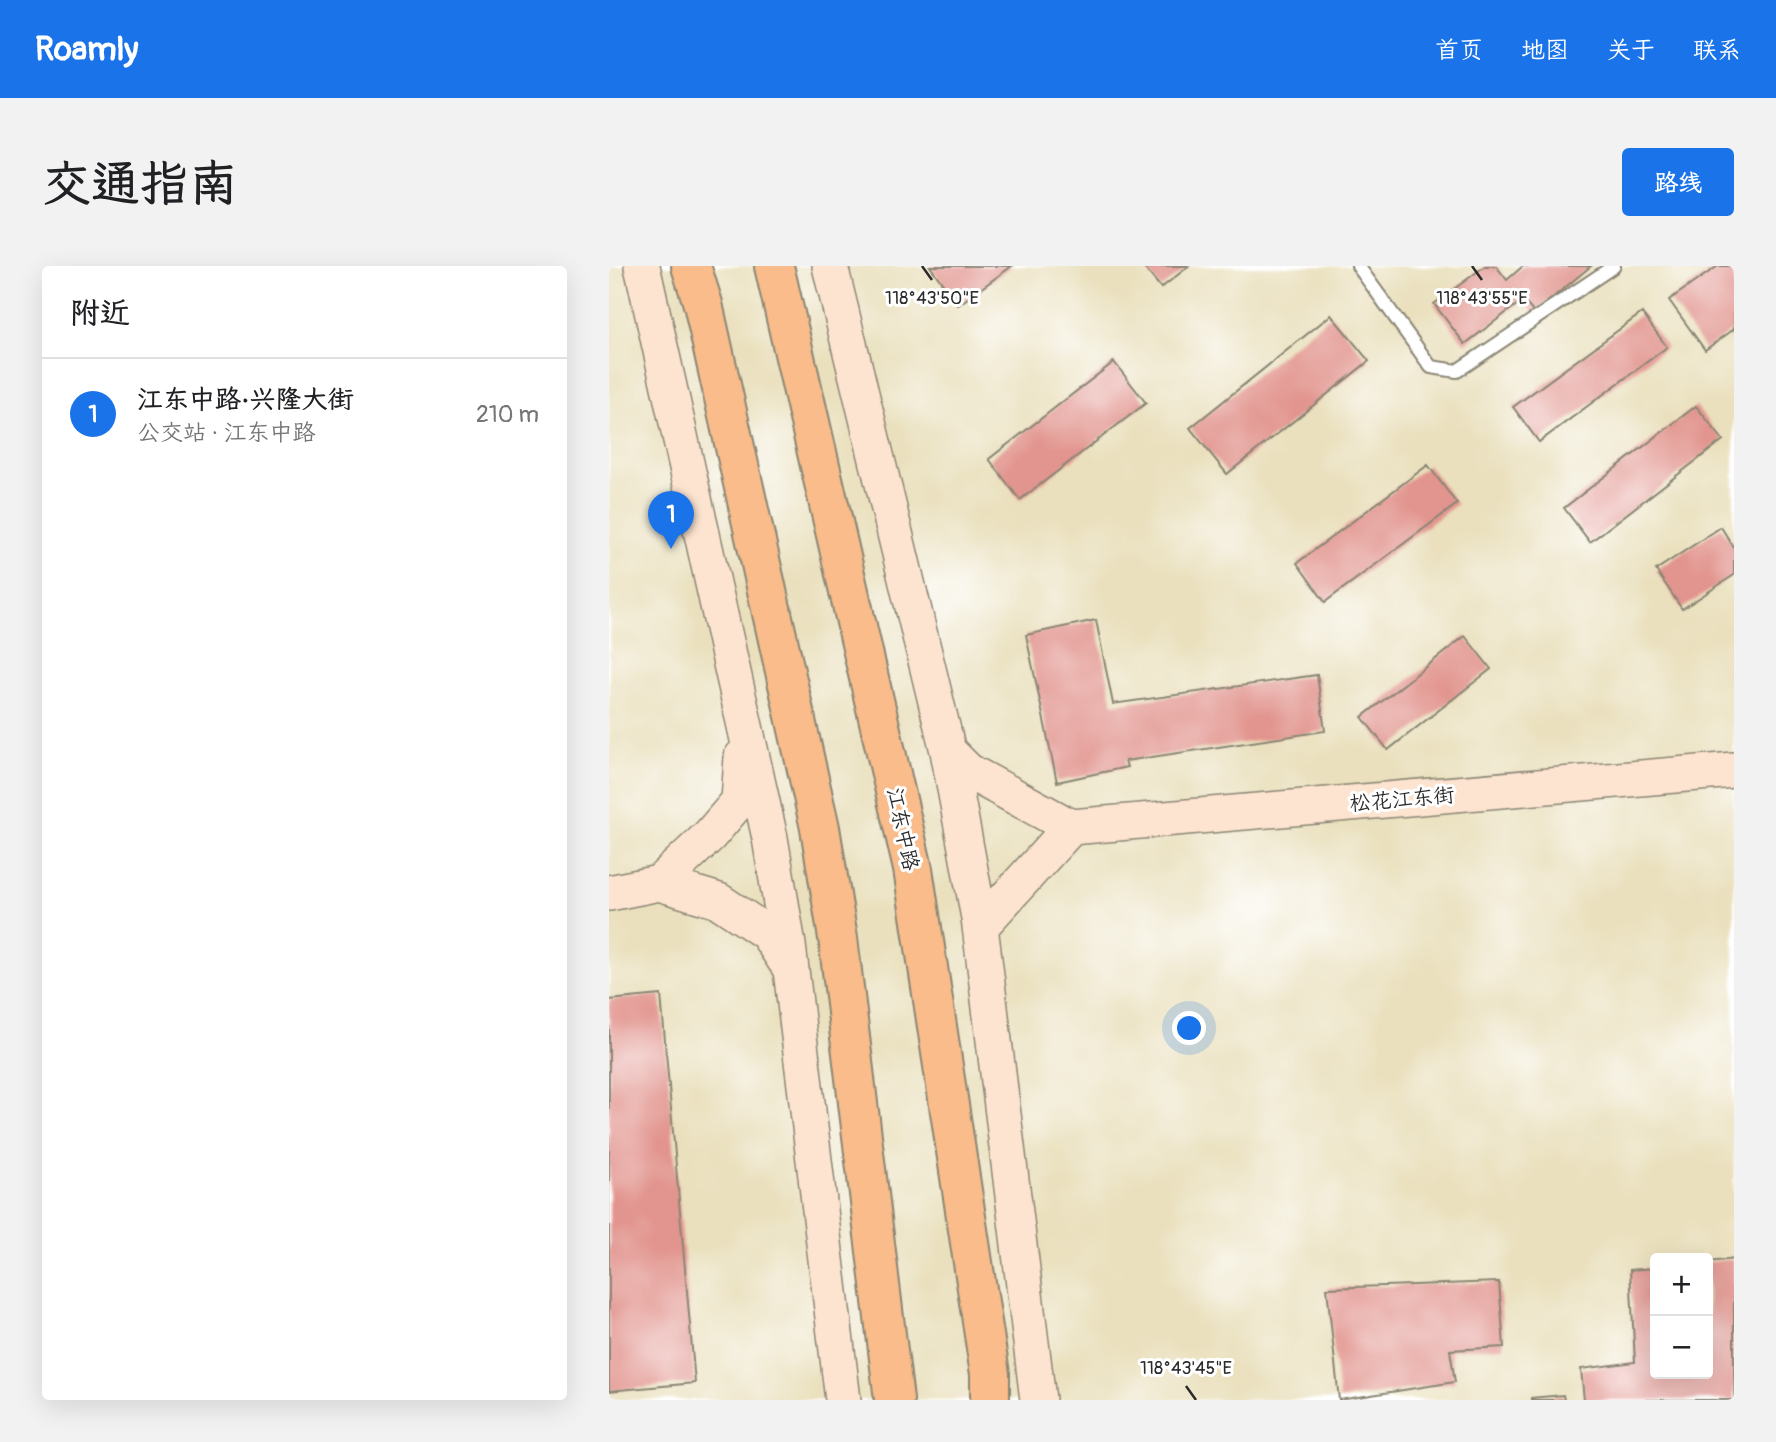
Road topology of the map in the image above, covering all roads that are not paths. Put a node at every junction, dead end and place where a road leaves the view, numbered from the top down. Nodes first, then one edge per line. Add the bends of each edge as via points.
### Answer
1 (642, 266) edge
2 (691, 266) edge
3 (774, 266) edge
4 (830, 266) edge
5 (1358, 266) edge
6 (1614, 266) edge
7 (744, 722) junction
8 (948, 751) junction
9 (1734, 770) edge
10 (1070, 827) junction
11 (660, 883) junction
12 (609, 893) edge
13 (980, 927) junction
14 (791, 970) junction
15 (843, 1400) edge
16 (894, 1400) edge
17 (990, 1400) edge
18 (1038, 1400) edge

1 - 7 street
2 - 16 main road via 820,828 838,938
3 - 17 main road, 江东中路 via 913,869 990,1374
4 - 8 street
5 - 6 lane via 1431,367 1457,371
7 - 11 street via 739,801
7 - 14 street via 770,838
8 - 10 street via 968,771
8 - 13 street
9 - 10 street, 松花江东街
10 - 13 street
11 - 12 street
11 - 14 street via 729,907 767,933
13 - 18 street
14 - 15 street

